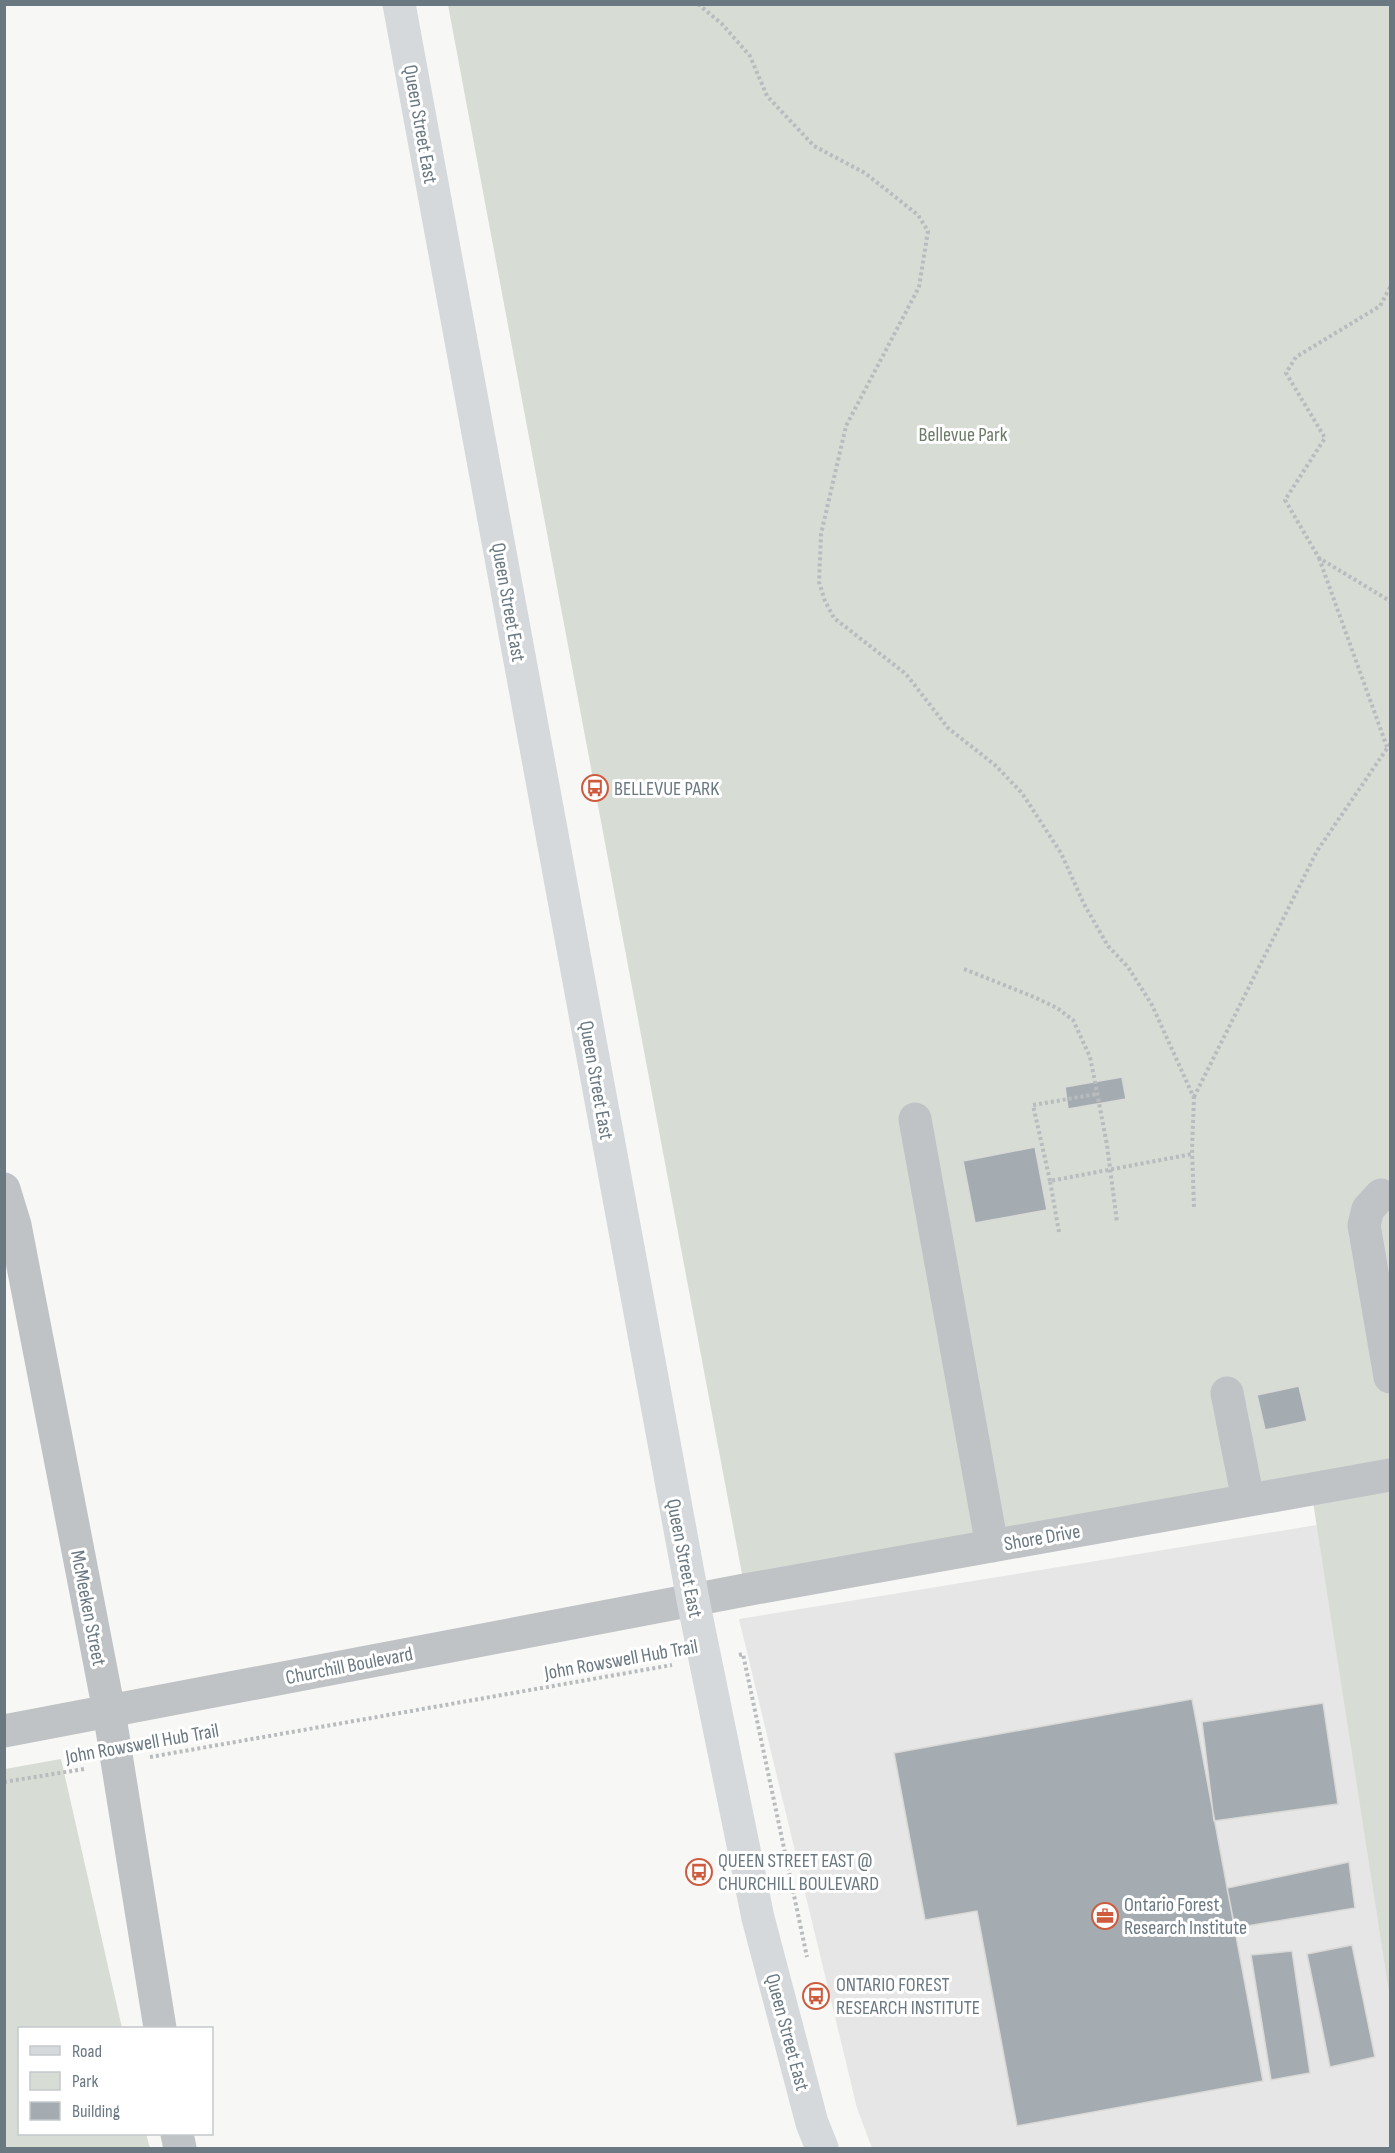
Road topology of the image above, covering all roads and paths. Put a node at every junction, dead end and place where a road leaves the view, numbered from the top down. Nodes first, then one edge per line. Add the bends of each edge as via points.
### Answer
1 (399, 4) edge
2 (698, 4) edge
3 (1390, 286) edge
4 (1319, 558) junction
5 (1390, 601) edge
6 (1390, 744) edge
7 (1387, 748) junction
8 (964, 969) dead end
9 (1097, 1094) junction
10 (1194, 1098) junction
11 (915, 1119) dead end
12 (1192, 1154) junction
13 (1111, 1169) junction
14 (1050, 1181) junction
15 (4, 1189) edge
16 (1381, 1195) dead end
17 (1194, 1207) dead end
18 (1116, 1222) dead end
19 (1059, 1232) dead end
20 (1390, 1377) edge
21 (1227, 1393) dead end
22 (1390, 1474) edge
23 (1248, 1500) junction
24 (992, 1546) junction
25 (693, 1600) junction
26 (705, 1659) junction
27 (110, 1711) junction
28 (4, 1731) edge
29 (118, 1764) junction
30 (4, 1782) edge
31 (808, 1961) dead end
32 (160, 2027) edge
33 (822, 2148) edge

1 - 25 main road, Queen Street East
2 - 10 path via 750,56 767,96 814,146 866,173 918,215 928,231 919,287 846,426 821,534 819,582 825,601 834,618 906,674 948,728 995,765 1022,793 1061,853 1108,946 1128,967 1152,1005
3 - 4 path via 1380,306 1296,357 1286,373 1325,438 1285,500
4 - 5 path
4 - 7 path
6 - 7 path
7 - 10 path via 1317,851
8 - 9 path via 1034,997 1073,1020 1090,1057
9 - 13 path
9 - 14 path via 1033,1105
10 - 12 path
11 - 24 street
12 - 13 path
12 - 17 path
13 - 14 path
13 - 18 path
14 - 19 path
15 - 27 street, McMeeken Street via 15,1225
16 - 20 street via 1368,1209 1364,1225
21 - 23 street
22 - 23 street, Shore Drive
23 - 24 street, Shore Drive
24 - 25 street, Shore Drive
25 - 26 main road, Queen Street East
25 - 27 street, Churchill Boulevard
26 - 29 path, John Rowswell Hub Trail
26 - 31 path, John Rowswell Hub Trail via 743,1654
26 - 33 main road, Queen Street East via 758,1918
27 - 28 street, Churchill Boulevard
27 - 29 street, McMeeken Street
29 - 30 path, John Rowswell Hub Trail
29 - 32 street, McMeeken Street

